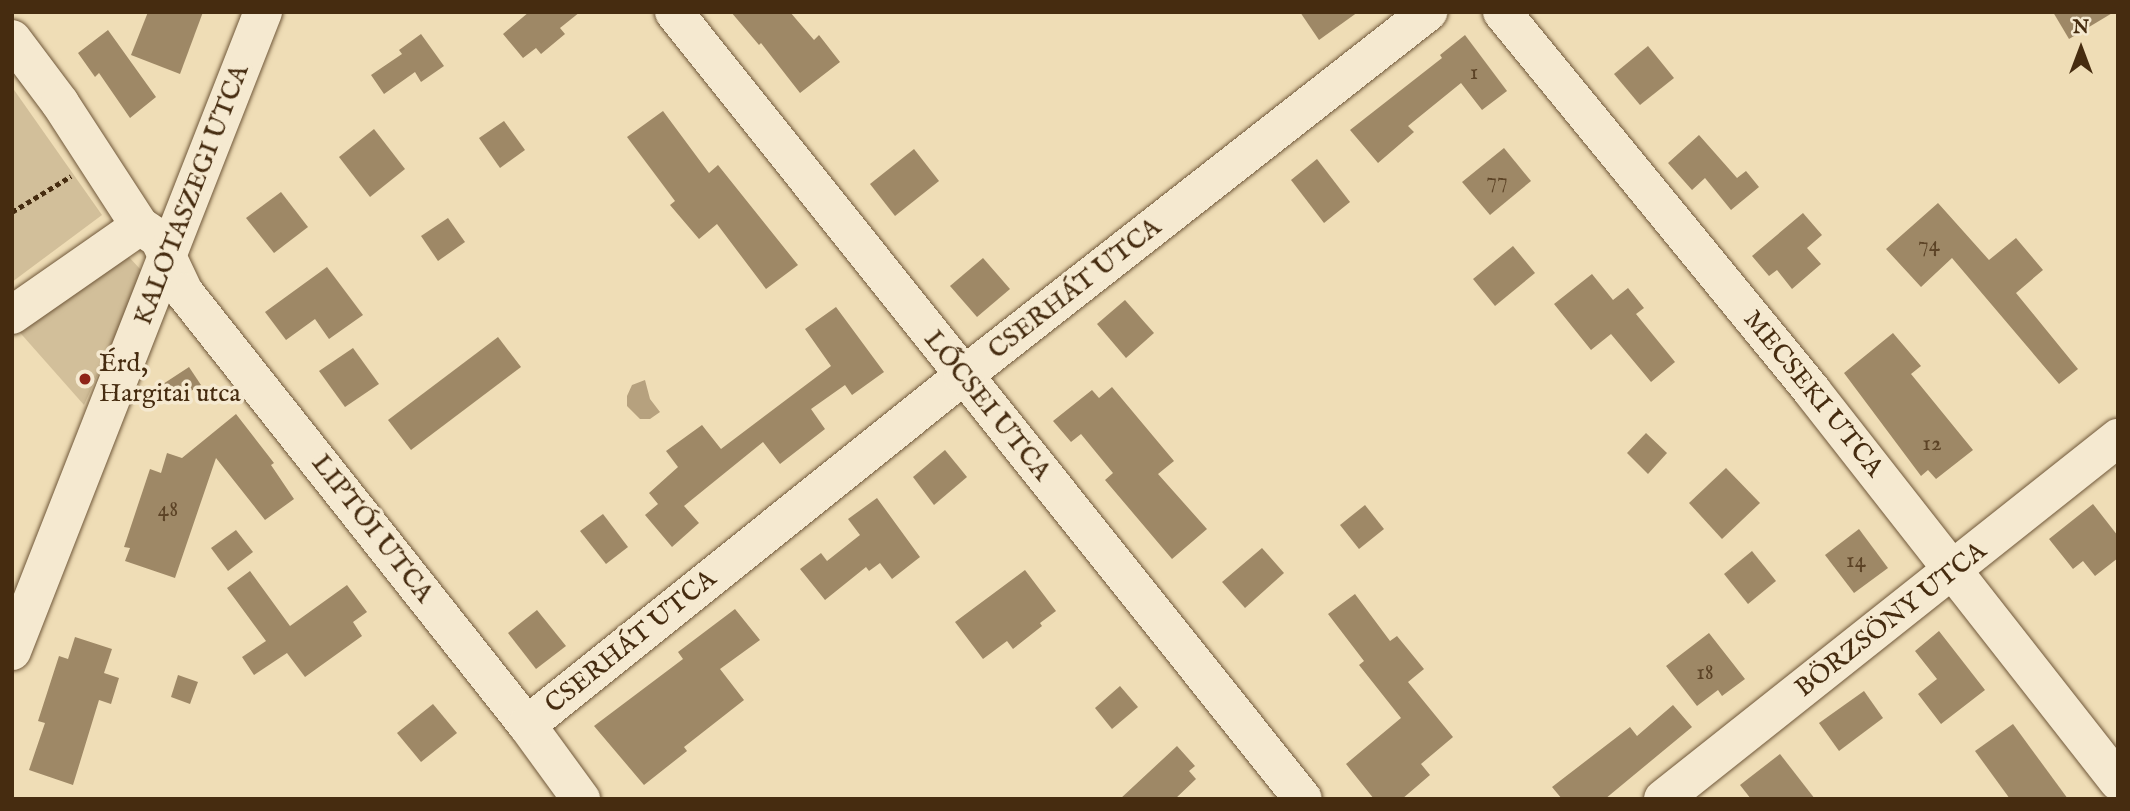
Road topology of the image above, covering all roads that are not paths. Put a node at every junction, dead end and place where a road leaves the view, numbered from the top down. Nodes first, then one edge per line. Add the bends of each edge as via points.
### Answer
1 (263, 12) edge
2 (674, 12) edge
3 (1428, 12) edge
4 (1502, 12) edge
5 (12, 39) edge
6 (139, 226) junction
7 (169, 256) junction
8 (12, 315) edge
9 (963, 376) junction
10 (2118, 438) edge
11 (1954, 571) junction
12 (12, 651) edge
13 (527, 725) junction
14 (2118, 781) edge
15 (558, 783) edge
16 (581, 799) edge
17 (1303, 799) edge
18 (1663, 799) edge

1 - 7 street, KALOTASZEGI UTCA
2 - 9 street, LŐCSEI UTCA
3 - 9 street, CSERHÁT UTCA
4 - 11 street, MECSEKI UTCA
5 - 6 street, LIPTÓI UTCA
6 - 7 street, LIPTÓI UTCA via 159,239
6 - 8 street
7 - 12 street, KALOTASZEGI UTCA
7 - 13 street, LIPTÓI UTCA via 184,292
9 - 13 street, CSERHÁT UTCA
9 - 17 street, LŐCSEI UTCA
10 - 11 street, BÖRZSÖNY UTCA
11 - 14 street, MECSEKI UTCA
11 - 18 street, BÖRZSÖNY UTCA
13 - 15 street, LIPTÓI UTCA
15 - 16 street, LIPTÓI UTCA

